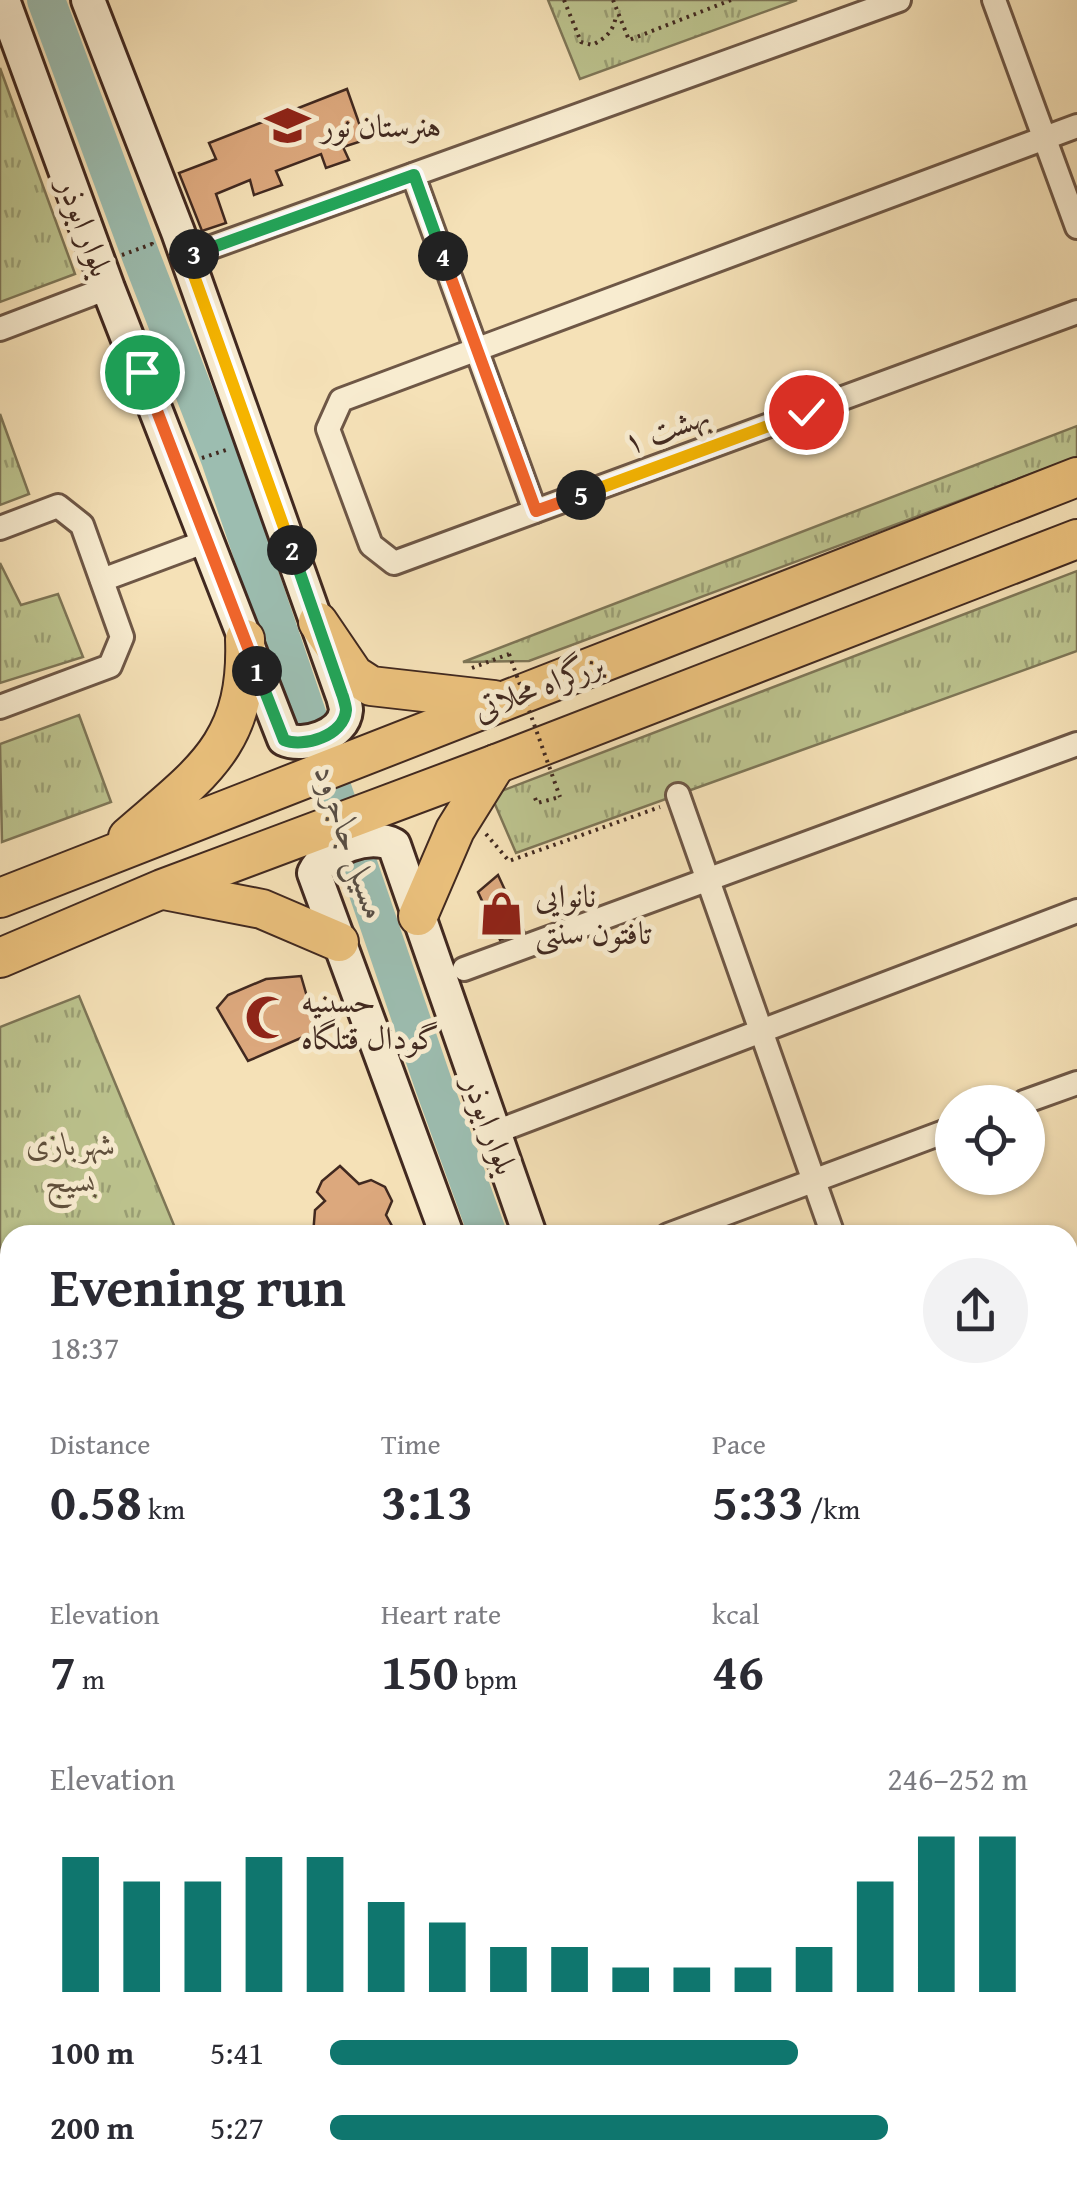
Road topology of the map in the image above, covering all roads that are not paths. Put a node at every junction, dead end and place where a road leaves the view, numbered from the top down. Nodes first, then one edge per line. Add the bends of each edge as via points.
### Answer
1 (3, 0) edge
2 (88, 0) edge
3 (899, 0) edge
4 (994, 0) edge
5 (1077, 126) edge
6 (1044, 138) junction
7 (414, 175) junction
8 (1077, 226) edge
9 (187, 256) junction
10 (108, 288) junction
11 (1077, 312) edge
12 (0, 329) edge
13 (477, 350) junction
14 (1077, 477) edge
15 (1040, 491) junction
16 (536, 511) junction
17 (0, 528) edge
18 (1070, 541) edge
19 (207, 542) junction
20 (900, 545) junction
21 (102, 580) junction
22 (916, 600) junction
23 (318, 622) junction
24 (245, 639) junction
25 (502, 700) junction
26 (0, 707) edge
27 (1077, 744) edge
28 (496, 764) junction
29 (679, 798) road end
30 (349, 842) junction
31 (105, 856) junction
32 (708, 880) junction
33 (162, 889) junction
34 (0, 898) edge
35 (1077, 912) edge
36 (418, 916) junction
37 (340, 942) junction
38 (0, 958) edge
39 (464, 968) dead end
40 (761, 1031) junction
41 (1077, 1083) edge
42 (1045, 1094) edge
43 (492, 1132) junction
44 (935, 1135) edge
45 (814, 1181) junction
46 (444, 1225) edge
47 (526, 1225) edge
48 (695, 1225) edge
49 (829, 1225) edge

1 - 10 main road, بلوار ابوذر
2 - 9 main road, بلوار ابوذر
3 - 7 street
4 - 6 street
5 - 6 street
6 - 8 street
6 - 13 street
7 - 9 street
7 - 13 street
9 - 23 main road, بلوار ابوذر
10 - 12 street
10 - 19 main road, بلوار ابوذر
11 - 16 street, بهشت ۱
13 - 16 street
13 - 16 street, بهشت ۱ via 341,400 328,429 371,544 394,562
14 - 15 highway, بزرگراه محلاتی
15 - 18 highway via 1027,513 1028,530 1042,541
15 - 20 highway, بزرگراه محلاتی
17 - 21 street via 58,506 82,524
18 - 22 highway, بزرگراه محلاتی
19 - 21 street
19 - 24 main road, بلوار ابوذر
20 - 22 highway via 932,547 944,560 944,570
20 - 25 highway, بزرگراه محلاتی
21 - 26 street via 122,637 110,666
22 - 28 highway, بزرگراه محلاتی
23 - 24 main road, بلوار ابوذر via 346,709 329,733 298,744 284,740
23 - 25 highway via 354,675 371,686
24 - 31 highway via 242,704 223,744
25 - 31 highway, بزرگراه محلاتی
27 - 32 street
28 - 30 highway, بزرگراه محلاتی
28 - 36 highway via 455,830
29 - 32 street
30 - 33 highway, بزرگراه محلاتی
30 - 36 main road, بلوار ابوذر
30 - 37 main road
31 - 34 highway, بزرگراه محلاتی
32 - 39 street
32 - 40 street
33 - 37 highway via 262,908
33 - 38 highway, بزرگراه محلاتی
35 - 40 street
36 - 43 main road, بلوار ابوذر
37 - 46 main road
40 - 43 street
40 - 45 street
41 - 42 street
43 - 47 main road, بلوار ابوذر
44 - 45 street
45 - 48 street
45 - 49 street

